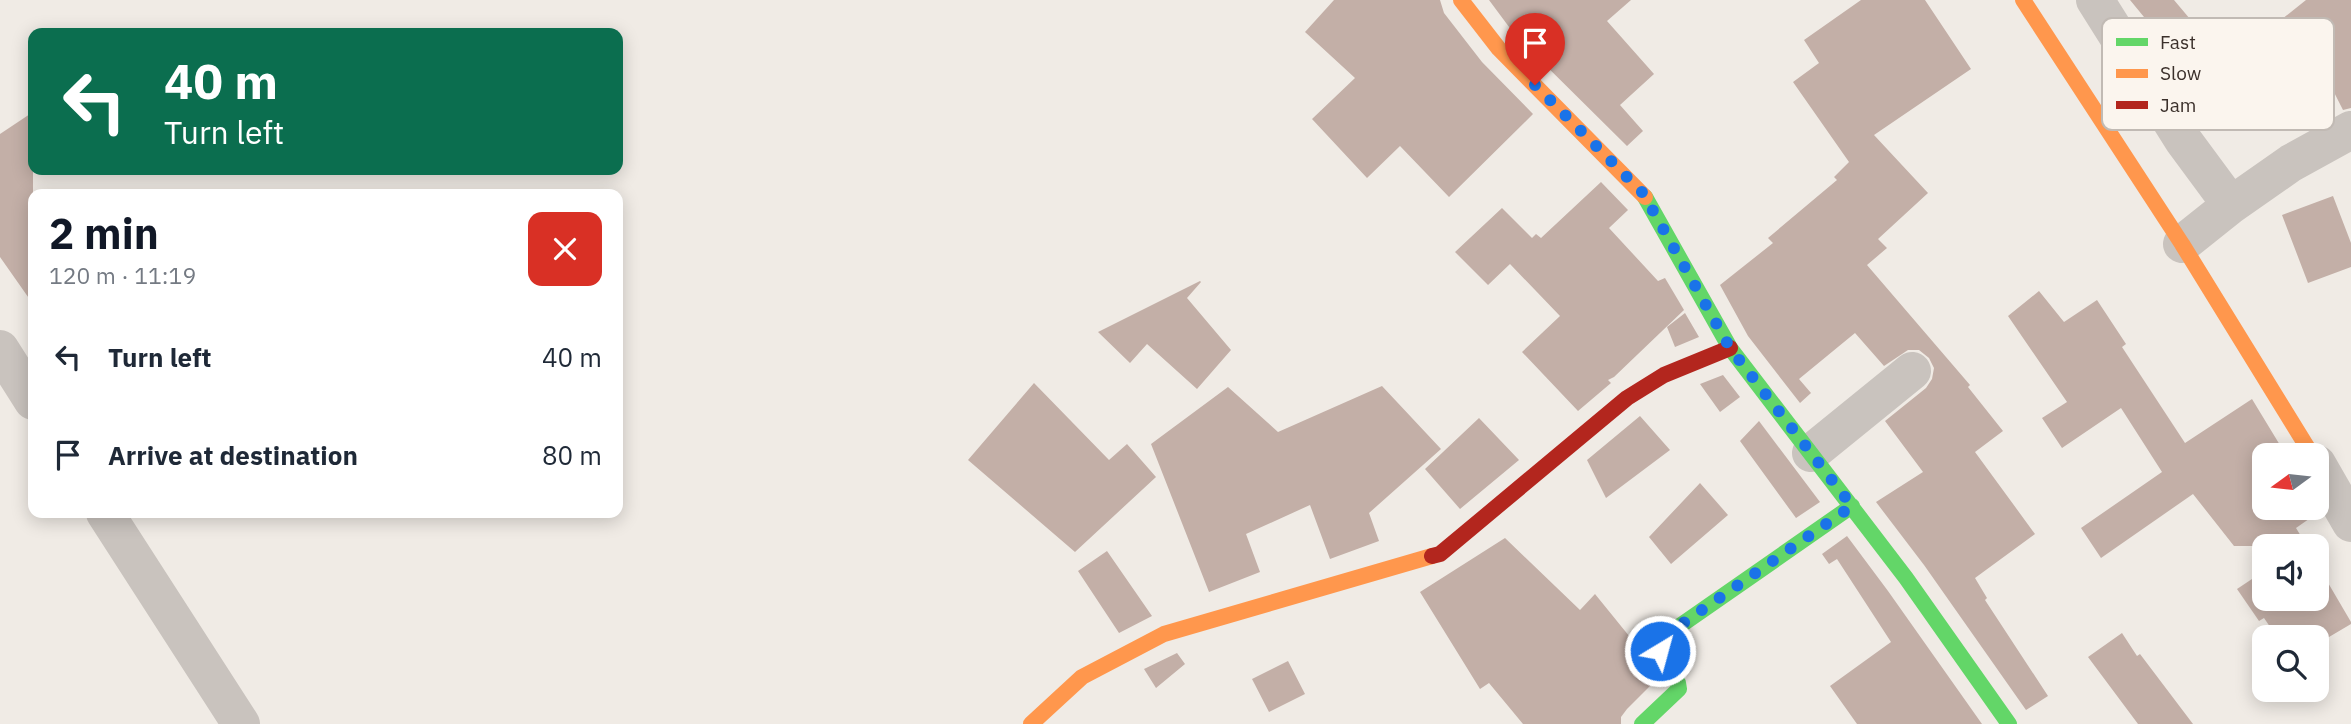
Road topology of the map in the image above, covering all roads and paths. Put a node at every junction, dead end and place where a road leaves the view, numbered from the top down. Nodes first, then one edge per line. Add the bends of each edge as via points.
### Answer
1 (1461, 0) edge
2 (2023, 0) edge
3 (2095, 0) edge
4 (2106, 18) edge
5 (2102, 121) edge
6 (2108, 130) edge
7 (2176, 130) edge
8 (2351, 130) edge
9 (2231, 205) junction
10 (2182, 244) junction
11 (1730, 348) junction
12 (0, 349) edge
13 (1912, 371) dead end
14 (28, 393) edge
15 (2305, 443) edge
16 (1811, 453) junction
17 (2329, 485) edge
18 (1852, 506) junction
19 (108, 518) edge
20 (2351, 523) edge
21 (241, 724) edge
22 (1031, 724) edge
23 (1642, 724) edge
24 (2009, 724) edge

1 - 11 street via 1499,49 1643,193
2 - 5 street
3 - 4 street
6 - 10 street
7 - 9 street
8 - 9 street via 2291,163
9 - 10 street
10 - 15 street
11 - 16 street
11 - 22 street via 1664,374 1626,398 1440,554 1164,634 1082,677
12 - 14 street
13 - 16 street
16 - 18 street
17 - 20 street
18 - 23 street via 1661,639 1660,651 1679,689
18 - 24 street
19 - 21 street

